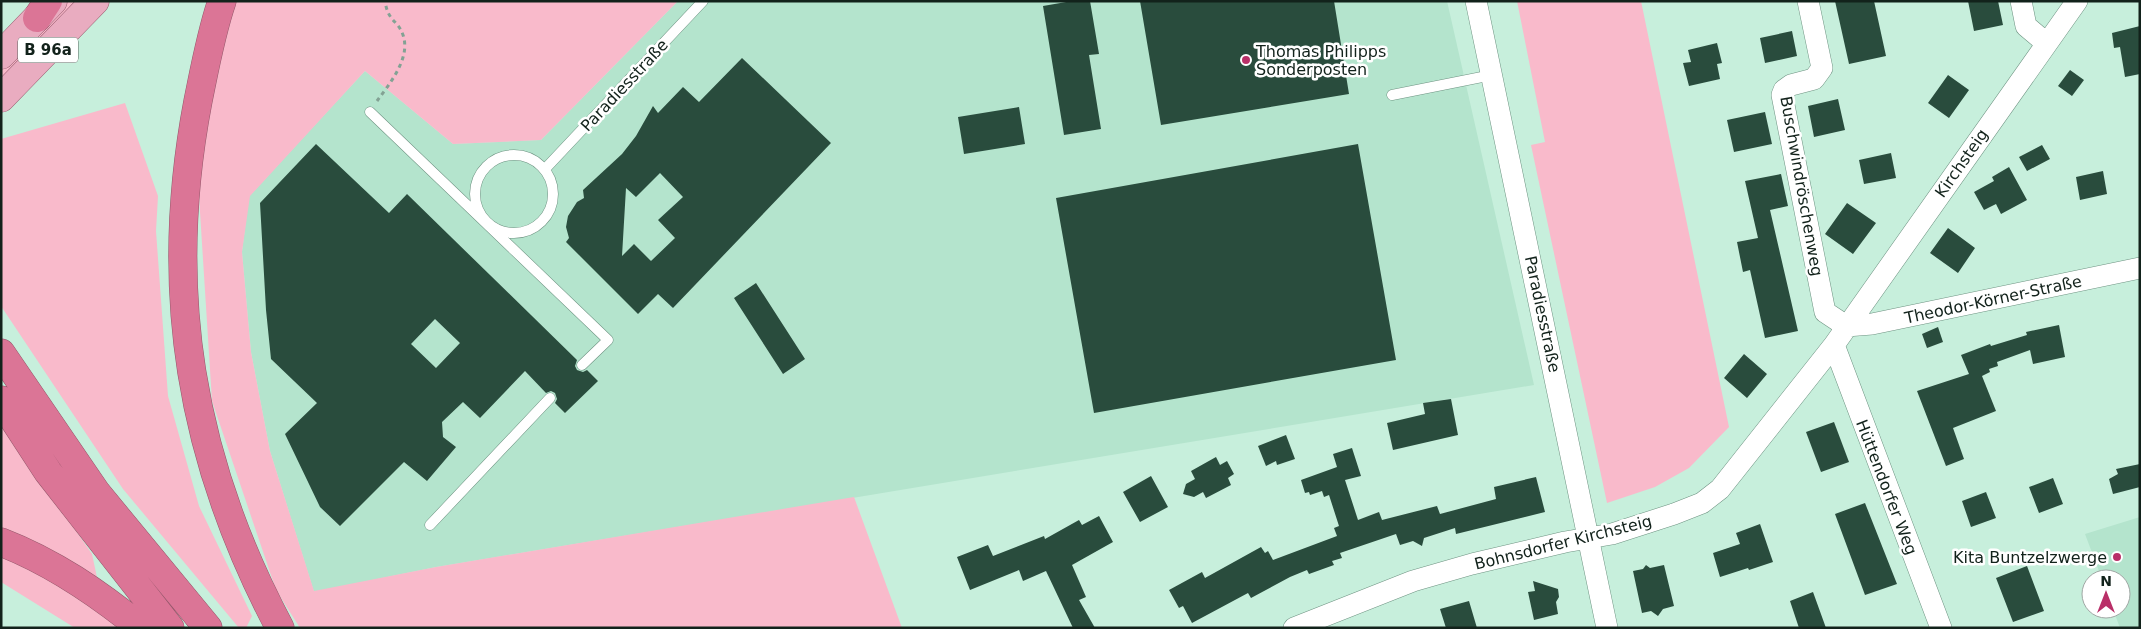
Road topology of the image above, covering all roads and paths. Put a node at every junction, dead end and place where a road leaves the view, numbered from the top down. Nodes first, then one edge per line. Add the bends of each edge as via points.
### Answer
1 (95, 1) edge
2 (222, 1) edge
3 (385, 1) edge
4 (703, 1) edge
5 (1476, 1) edge
6 (1808, 1) edge
7 (2021, 1) edge
8 (2077, 1) edge
9 (46, 7) edge
10 (2046, 42) junction
11 (1, 55) edge
12 (1492, 75) junction
13 (1392, 95) dead end
14 (1, 98) edge
15 (370, 112) joint
16 (545, 169) junction
17 (488, 224) junction
18 (2140, 268) edge
19 (1846, 326) junction
20 (1834, 345) junction
21 (1, 353) edge
22 (582, 365) dead end
23 (550, 398) dead end
24 (1, 400) edge
25 (430, 525) dead end
26 (1589, 537) junction
27 (1, 542) edge
28 (141, 628) edge
29 (170, 628) edge
30 (208, 628) edge
31 (280, 628) edge
32 (1294, 628) edge
33 (1607, 628) edge
34 (1940, 628) edge

1 - 14 main road, B 96a
2 - 31 highway via 189,149 182,262 184,319 195,400 210,458 230,521 256,584
3 - 15 path via 387,14 403,34 405,52
4 - 16 lane, Paradiesstraße
5 - 12 street, Paradiesstraße
6 - 19 street, Buschwindröschenweg via 1822,68 1814,80 1791,85 1782,95 1826,312
7 - 10 street via 2026,26
8 - 10 street, Kirchsteig
9 - 11 main road, B 96a
10 - 19 street, Kirchsteig
12 - 13 lane
12 - 26 street, Paradiesstraße
15 - 17 lane
16 - 17 lane via 552,185 553,202 542,222 521,233 498,230
16 - 17 lane via 535,160 510,155 487,166 479,176 475,201
17 - 22 lane via 608,340
18 - 19 street, Theodor-Körner-Straße via 1872,324
19 - 20 street, Bohnsdorfer Kirchsteig
20 - 26 street, Bohnsdorfer Kirchsteig via 1720,489 1702,503 1674,514 1612,534
20 - 34 street, Hüttendorfer Weg
21 - 30 highway via 96,492
23 - 25 lane
24 - 29 highway via 48,472
26 - 32 street, Bohnsdorfer Kirchsteig via 1413,581
26 - 33 street, Paradiesstraße
27 - 28 highway via 30,553 63,572 104,598

